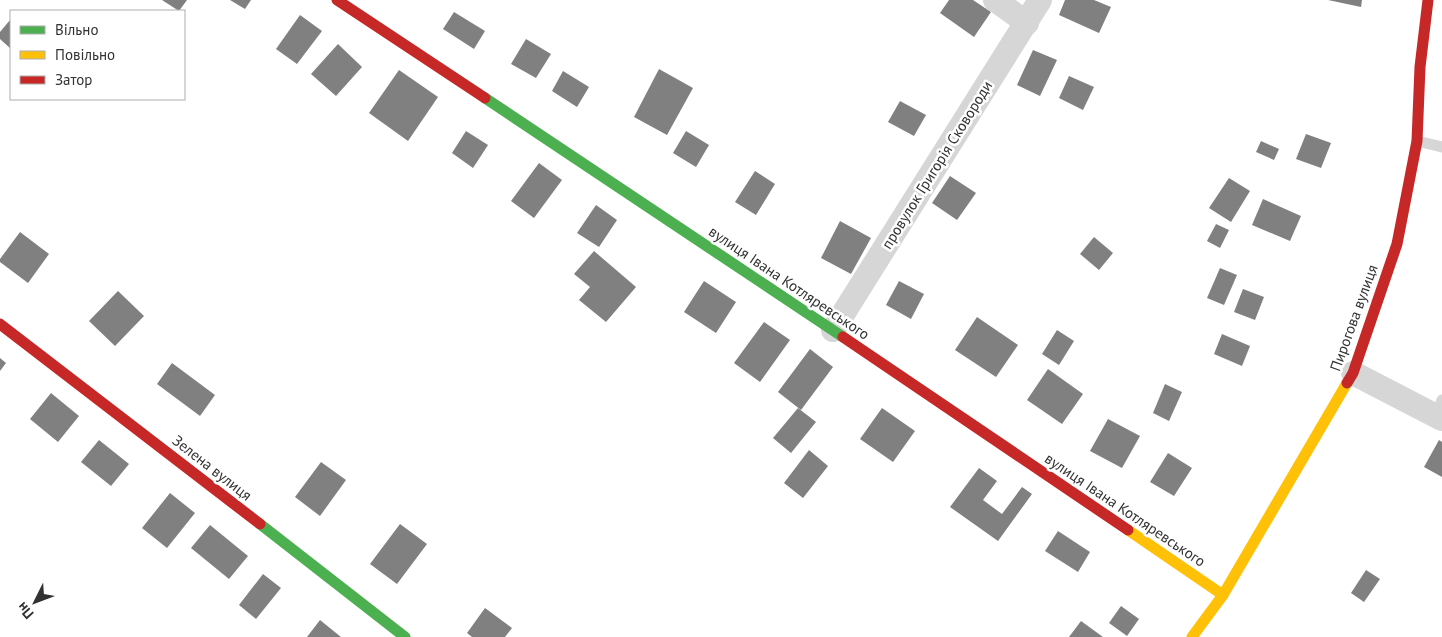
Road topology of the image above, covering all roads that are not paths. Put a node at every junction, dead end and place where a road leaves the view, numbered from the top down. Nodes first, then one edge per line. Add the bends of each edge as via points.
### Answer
1 (336, 0) edge
2 (995, 0) edge
3 (1040, 0) edge
4 (1428, 0) edge
5 (1027, 23) junction
6 (1416, 141) junction
7 (1442, 147) edge
8 (0, 324) edge
9 (833, 330) junction
10 (1353, 373) junction
11 (1440, 412) edge
12 (1223, 595) junction
13 (405, 637) edge
14 (1192, 637) edge

1 - 9 street, вулиця Івана Котляревського
2 - 5 street
3 - 5 street, провулок Григорія Сковороди
4 - 6 street, Пирогова вулиця
5 - 9 street, провулок Григорія Сковороди
6 - 7 lane
6 - 10 street, Пирогова вулиця via 1397,244
8 - 13 street, Зелена вулиця
9 - 12 street, вулиця Івана Котляревського
10 - 11 street
10 - 12 street, Пирогова вулиця
12 - 14 street, Пирогова вулиця

